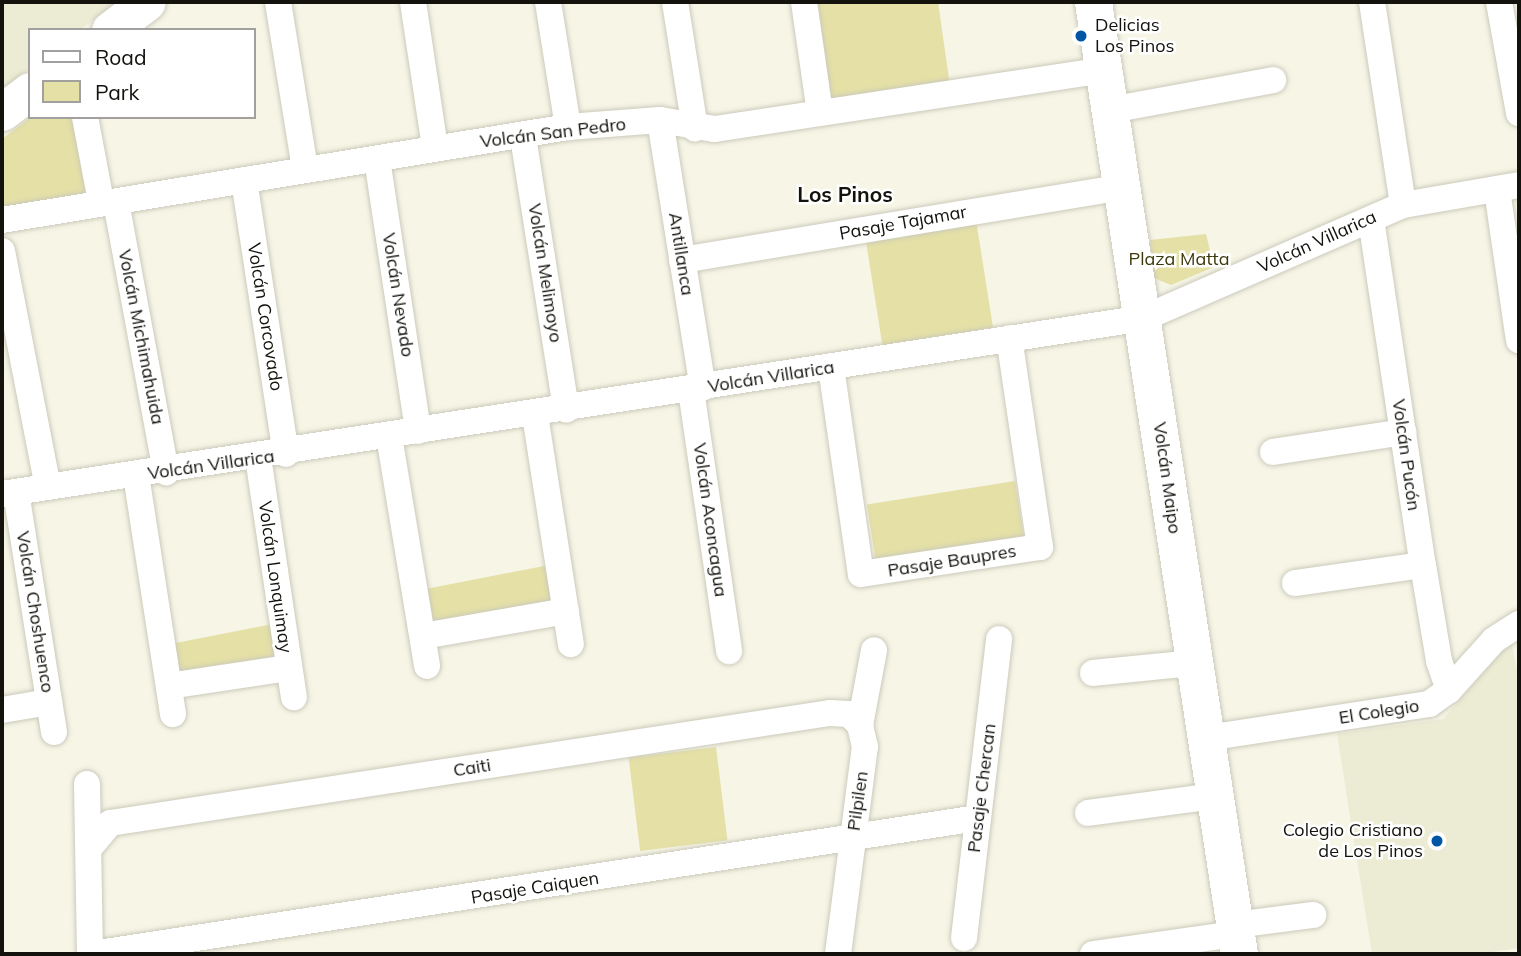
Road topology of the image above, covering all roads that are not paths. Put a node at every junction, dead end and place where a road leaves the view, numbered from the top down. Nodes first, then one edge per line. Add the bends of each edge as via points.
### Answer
1 (147, 2) edge
2 (278, 2) edge
3 (413, 2) edge
4 (548, 2) edge
5 (675, 2) edge
6 (804, 2) edge
7 (1093, 2) edge
8 (1372, 2) edge
9 (1499, 2) edge
10 (113, 28) edge
11 (1104, 69) junction
12 (1273, 80) dead end
13 (28, 92) edge
14 (1110, 110) junction
15 (2, 112) edge
16 (820, 113) junction
17 (1519, 113) edge
18 (86, 119) edge
19 (660, 120) junction
20 (568, 127) junction
21 (695, 128) junction
22 (523, 137) junction
23 (435, 147) junction
24 (377, 159) junction
25 (305, 168) junction
26 (244, 180) junction
27 (1124, 187) junction
28 (1508, 187) edge
29 (108, 202) junction
30 (1403, 205) junction
31 (1371, 219) junction
32 (2, 220) edge
33 (2, 251) edge
34 (682, 260) junction
35 (1144, 318) junction
36 (1009, 338) junction
37 (1519, 340) edge
38 (831, 367) junction
39 (697, 389) junction
40 (566, 410) junction
41 (535, 415) junction
42 (418, 431) junction
43 (1403, 432) junction
44 (389, 436) junction
45 (1273, 452) dead end
46 (286, 454) junction
47 (258, 457) junction
48 (166, 472) junction
49 (136, 475) junction
50 (48, 487) junction
51 (9, 493) edge
52 (1423, 565) junction
53 (1295, 583) dead end
54 (566, 611) junction
55 (1519, 624) edge
56 (423, 636) junction
57 (999, 639) dead end
58 (571, 644) dead end
59 (874, 650) dead end
60 (729, 651) dead end
61 (1194, 663) junction
62 (427, 666) dead end
63 (288, 668) junction
64 (1093, 673) dead end
65 (169, 686) junction
66 (1449, 690) junction
67 (294, 697) dead end
68 (49, 702) junction
69 (2, 710) edge
70 (173, 714) dead end
71 (860, 725) junction
72 (54, 732) dead end
73 (1207, 738) junction
74 (87, 784) dead end
75 (1216, 796) junction
76 (1088, 813) dead end
77 (978, 818) junction
78 (852, 841) junction
79 (91, 846) junction
80 (1313, 915) dead end
81 (964, 938) dead end
82 (1237, 938) edge
83 (91, 954) edge
84 (838, 954) edge
85 (1093, 954) edge

1 - 10 street
2 - 25 street
3 - 23 street
4 - 20 street
5 - 21 street
6 - 16 street
7 - 11 street, Volcán Maipo
8 - 30 street
9 - 17 street
11 - 14 street, Volcán Maipo
11 - 16 street, Volcán San Pedro
12 - 14 street
13 - 15 street
14 - 27 street, Volcán Maipo
16 - 21 street, Volcán San Pedro
18 - 29 street, Volcán Michimahuida
19 - 20 street, Volcán San Pedro
19 - 21 street, Volcán San Pedro
19 - 34 street, Antillanca
20 - 22 street, Volcán San Pedro
22 - 23 street, Volcán San Pedro
22 - 40 street, Volcán Melimoyo
23 - 24 street, Volcán San Pedro
24 - 25 street, Volcán San Pedro
24 - 42 street, Volcán Nevado
25 - 26 street, Volcán San Pedro
26 - 29 street, Volcán San Pedro
26 - 46 street, Volcán Corcovado
27 - 34 street, Pasaje Tajamar
27 - 35 street, Volcán Maipo
28 - 30 street, Volcán Villarica
28 - 37 street
29 - 32 street, Volcán San Pedro
29 - 48 street, Volcán Michimahuida
30 - 31 street, Volcán Villarica
31 - 35 street, Volcán Villarica
31 - 43 street, Volcán Pucón
33 - 50 street
34 - 39 street, Antillanca
35 - 36 street, Volcán Villarica
35 - 61 street, Volcán Maipo
36 - 38 street, Volcán Villarica
36 - 38 street, Pasaje Baupres via 1040,547 861,574
38 - 39 street, Volcán Villarica
39 - 40 street, Volcán Villarica
39 - 60 street, Volcán Aconcagua
40 - 41 street, Volcán Villarica
41 - 42 street, Volcán Villarica
41 - 54 street
42 - 44 street, Volcán Villarica
43 - 45 street
43 - 52 street, Volcán Pucón
44 - 46 street, Volcán Villarica
44 - 56 street
46 - 47 street, Volcán Villarica
47 - 48 street, Volcán Villarica
47 - 63 street, Volcán Lonquimay
48 - 49 street, Volcán Villarica
49 - 50 street, Volcán Villarica
49 - 65 street
50 - 51 street, Volcán Villarica
51 - 68 street, Volcán Choshuenco
52 - 53 street
52 - 66 street, Volcán Pucón via 1439,661
54 - 56 street
54 - 58 street
55 - 66 street, El Colegio via 1494,640
56 - 62 street
57 - 77 street, Pasaje Chercan
59 - 71 street, Pilpilen
61 - 64 street
61 - 73 street, Volcán Maipo
63 - 65 street
63 - 67 street, Volcán Lonquimay
65 - 70 street
66 - 73 street, El Colegio via 1429,704
68 - 69 street
68 - 72 street, Volcán Choshuenco
71 - 78 street, Pilpilen via 865,747
71 - 79 street, Caiti via 849,714 830,713 110,823
73 - 75 street, Volcán Maipo
74 - 79 street
75 - 76 street
75 - 82 street, Volcán Maipo
77 - 78 street, Pasaje Caiquen
77 - 81 street, Pasaje Chercan
78 - 83 street, Pasaje Caiquen
78 - 84 street, Pilpilen
79 - 83 street
80 - 82 street
82 - 85 street

